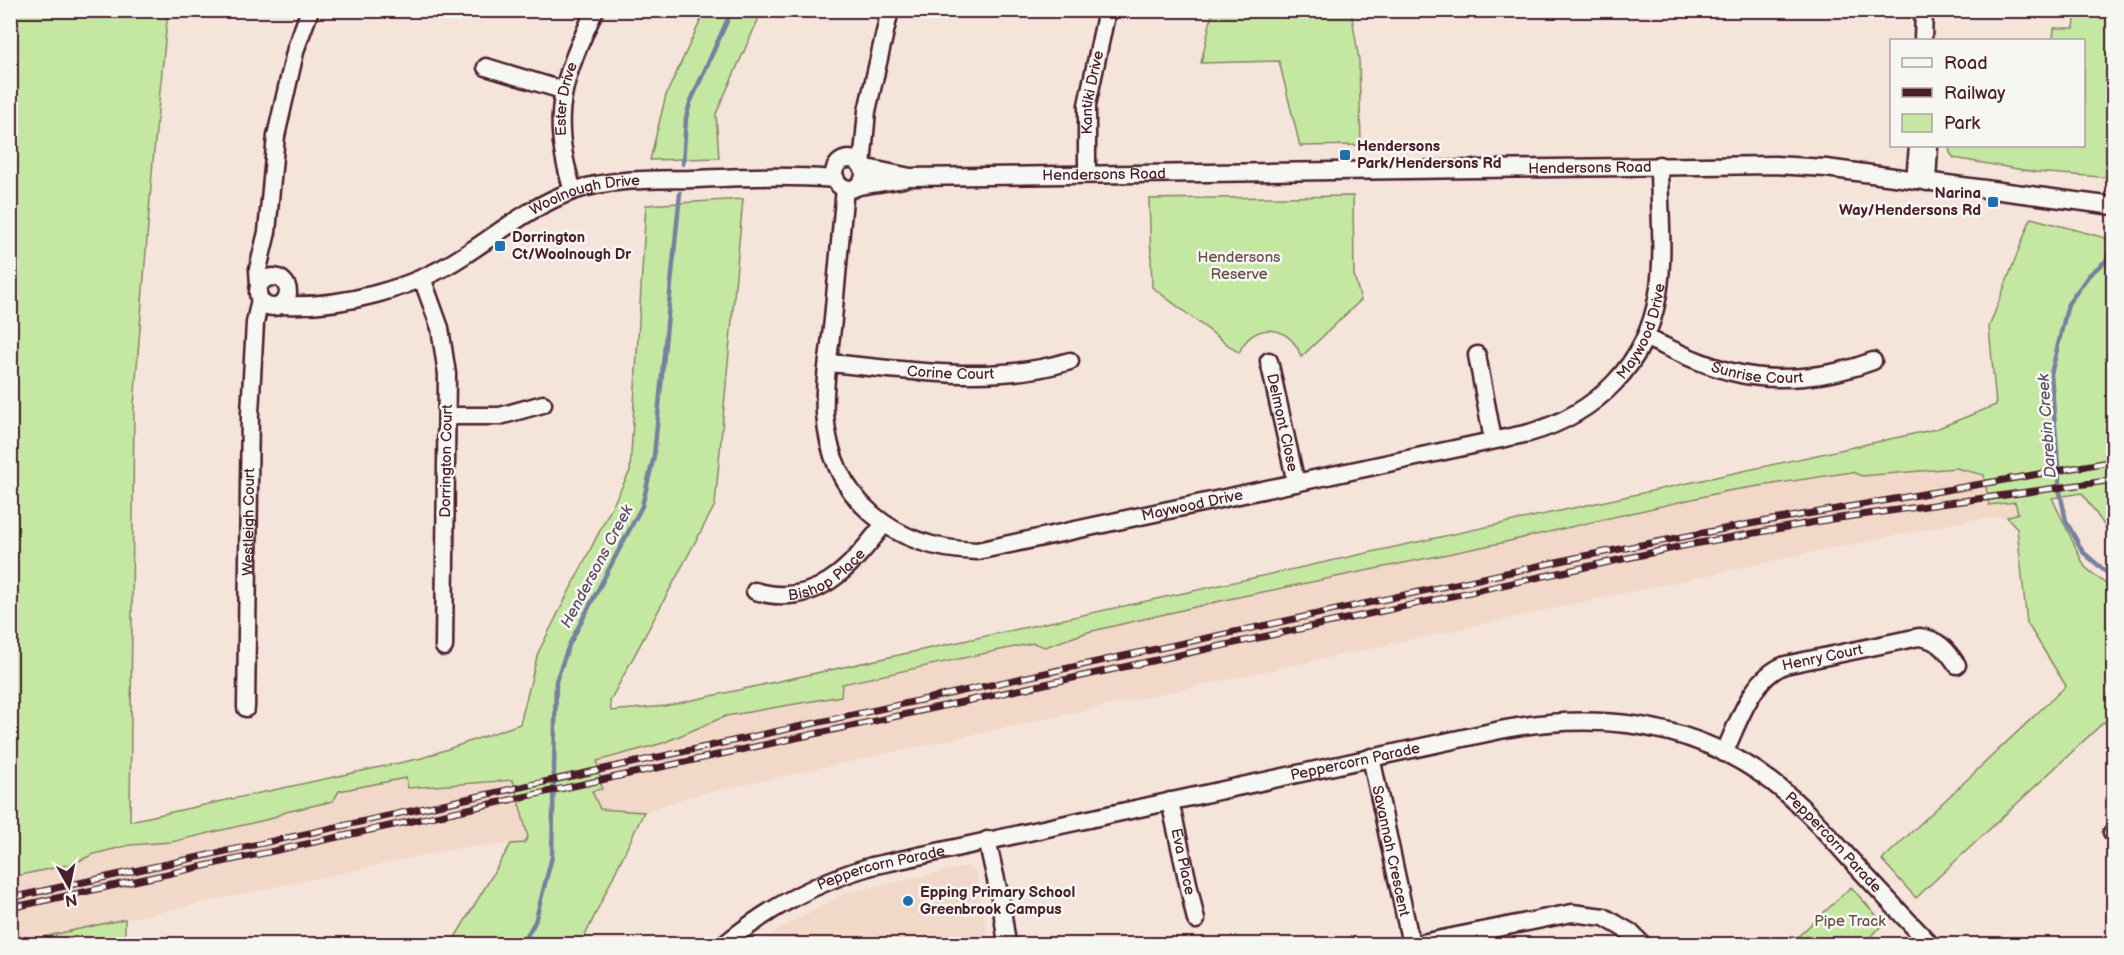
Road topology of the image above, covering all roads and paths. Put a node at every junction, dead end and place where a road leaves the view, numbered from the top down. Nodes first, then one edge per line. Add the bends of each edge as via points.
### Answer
1 (310, 10) edge
2 (595, 10) edge
3 (890, 10) edge
4 (1107, 10) edge
5 (1924, 10) edge
6 (1923, 39) edge
7 (486, 67) dead end
8 (562, 90) junction
9 (867, 111) junction
10 (1918, 147) edge
11 (1929, 147) edge
12 (842, 161) junction
13 (1659, 165) junction
14 (862, 166) junction
15 (1087, 174) junction
16 (778, 175) junction
17 (910, 177) junction
18 (1921, 181) junction
19 (846, 184) junction
20 (573, 191) junction
21 (2114, 206) edge
22 (267, 232) junction
23 (422, 278) junction
24 (284, 283) junction
25 (268, 299) junction
26 (343, 299) junction
27 (1646, 338) junction
28 (1477, 356) dead end
29 (1070, 361) dead end
30 (1269, 361) dead end
31 (1873, 361) dead end
32 (829, 363) junction
33 (543, 404) dead end
34 (447, 416) junction
35 (1493, 440) junction
36 (1296, 483) junction
37 (884, 524) junction
38 (754, 591) dead end
39 (444, 647) dead end
40 (1957, 665) dead end
41 (246, 708) dead end
42 (1724, 753) junction
43 (1371, 757) junction
44 (1170, 801) junction
45 (987, 840) junction
46 (1196, 920) dead end
47 (725, 945) edge
48 (1007, 945) edge
49 (1411, 945) edge
50 (1417, 945) edge
51 (1642, 945) edge
52 (1930, 945) edge

1 - 22 street via 283,96
2 - 8 street, Ester Drive
3 - 9 street
4 - 15 street, Kantiki Drive via 1087,105
5 - 6 street
7 - 8 street
8 - 20 street, Ester Drive via 561,145
9 - 12 street
9 - 14 street
10 - 18 street
11 - 18 street
12 - 14 street via 856,161
12 - 16 street, Woolnough Drive
12 - 19 street via 835,170
13 - 15 street, Hendersons Road
13 - 18 street, Hendersons Road via 1798,166
13 - 27 street, Maywood Drive via 1659,292
14 - 17 street, Hendersons Road
14 - 19 street via 863,179
15 - 17 street, Hendersons Road
16 - 19 street, Woolnough Drive
16 - 20 street, Woolnough Drive via 632,180
17 - 19 street, Hendersons Road
18 - 21 street, Hendersons Road
19 - 32 street, Maywood Drive
20 - 23 street, Woolnough Drive via 522,215 464,256
22 - 24 street via 271,256
22 - 25 street via 258,269
23 - 26 street, Woolnough Drive via 397,288
23 - 34 street, Dorrington Court via 445,353
24 - 25 street, Westleigh Court via 287,298
24 - 25 street via 266,279
24 - 26 street, Woolnough Drive via 315,296
25 - 26 street, Woolnough Drive via 298,306
25 - 41 street, Westleigh Court via 255,337 250,425
27 - 31 street, Sunrise Court via 1714,367 1750,376 1830,374
27 - 35 street, Maywood Drive via 1612,387 1589,406 1547,428
28 - 35 street
29 - 32 street, Corine Court via 1029,371 975,375
30 - 36 street, Delmont Close
32 - 37 street, Maywood Drive via 825,414 836,463 858,500
33 - 34 street via 500,416
34 - 39 street, Dorrington Court
35 - 36 street, Maywood Drive
36 - 37 street, Maywood Drive via 977,551 928,546
37 - 38 street, Bishop Place via 852,564 823,586 784,596
40 - 42 street, Henry Court via 1936,641 1919,637 1785,665 1759,685
42 - 43 street, Peppercorn Parade via 1661,729 1590,719 1534,723
42 - 52 street, Peppercorn Parade via 1752,768 1794,800
43 - 44 street, Peppercorn Parade
43 - 49 street, Savannah Crescent
44 - 45 street, Peppercorn Parade
44 - 46 street, Eva Place
45 - 47 street, Peppercorn Parade via 872,866 829,880 775,906
45 - 48 street
50 - 51 street via 1572,913 1604,917 1630,932

